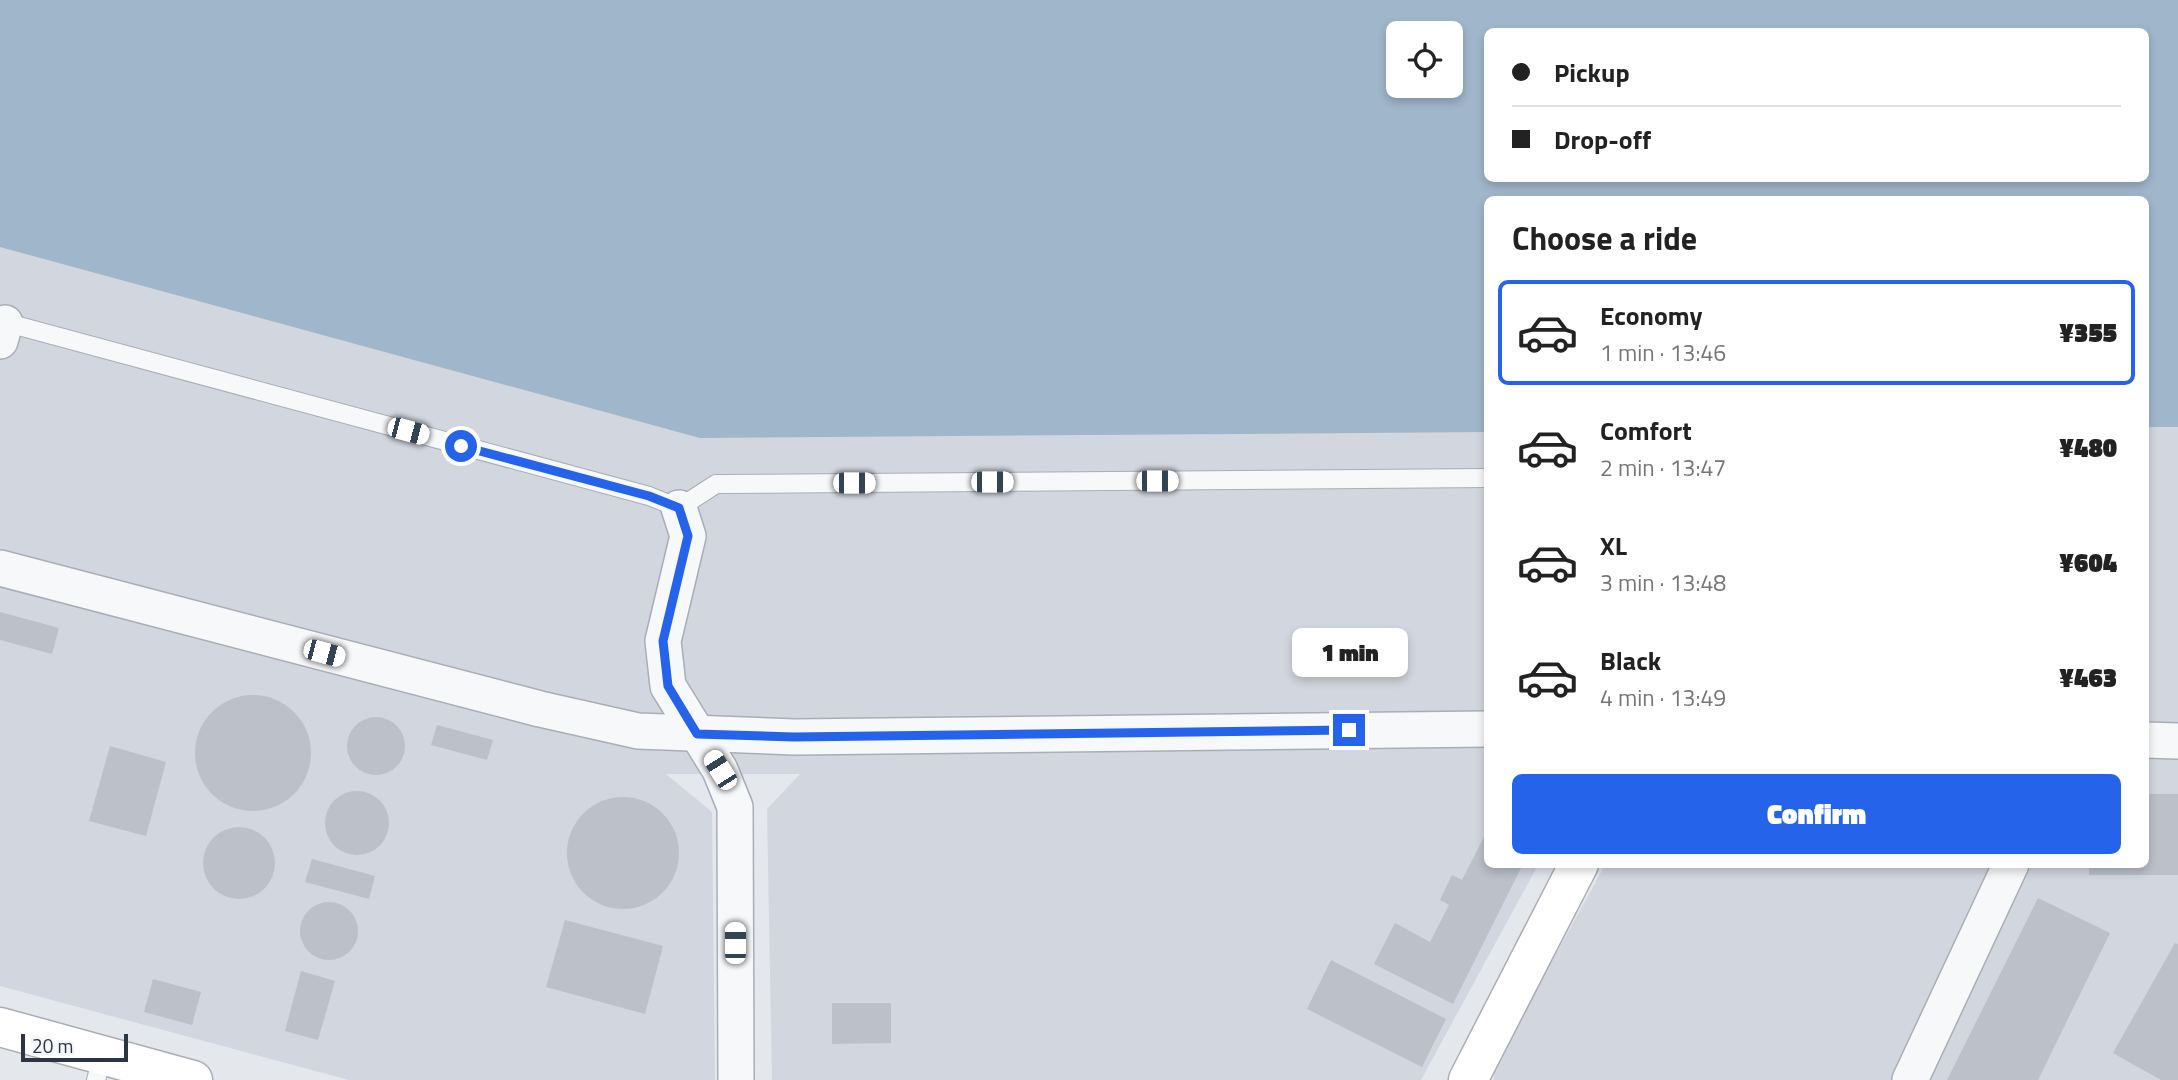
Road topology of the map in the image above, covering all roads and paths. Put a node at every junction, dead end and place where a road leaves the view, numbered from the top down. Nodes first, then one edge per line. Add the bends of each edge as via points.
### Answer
1 (2, 328) edge
2 (1484, 478) edge
3 (679, 508) junction
4 (0, 568) edge
5 (1484, 729) edge
6 (697, 734) junction
7 (2149, 740) edge
8 (2178, 741) edge
9 (1577, 868) edge
10 (2009, 868) edge
11 (0, 1027) edge
12 (100, 1068) edge
13 (193, 1080) edge
14 (736, 1080) edge
15 (1468, 1080) edge
16 (1910, 1080) edge

1 - 3 lane via 649,496
2 - 3 lane via 716,484
3 - 6 street via 688,536 663,641 668,686
4 - 6 street via 540,709 638,730
5 - 6 street via 794,737
6 - 14 street via 720,770 735,807
7 - 8 street
9 - 15 street
10 - 16 street
11 - 12 street
12 - 13 street

